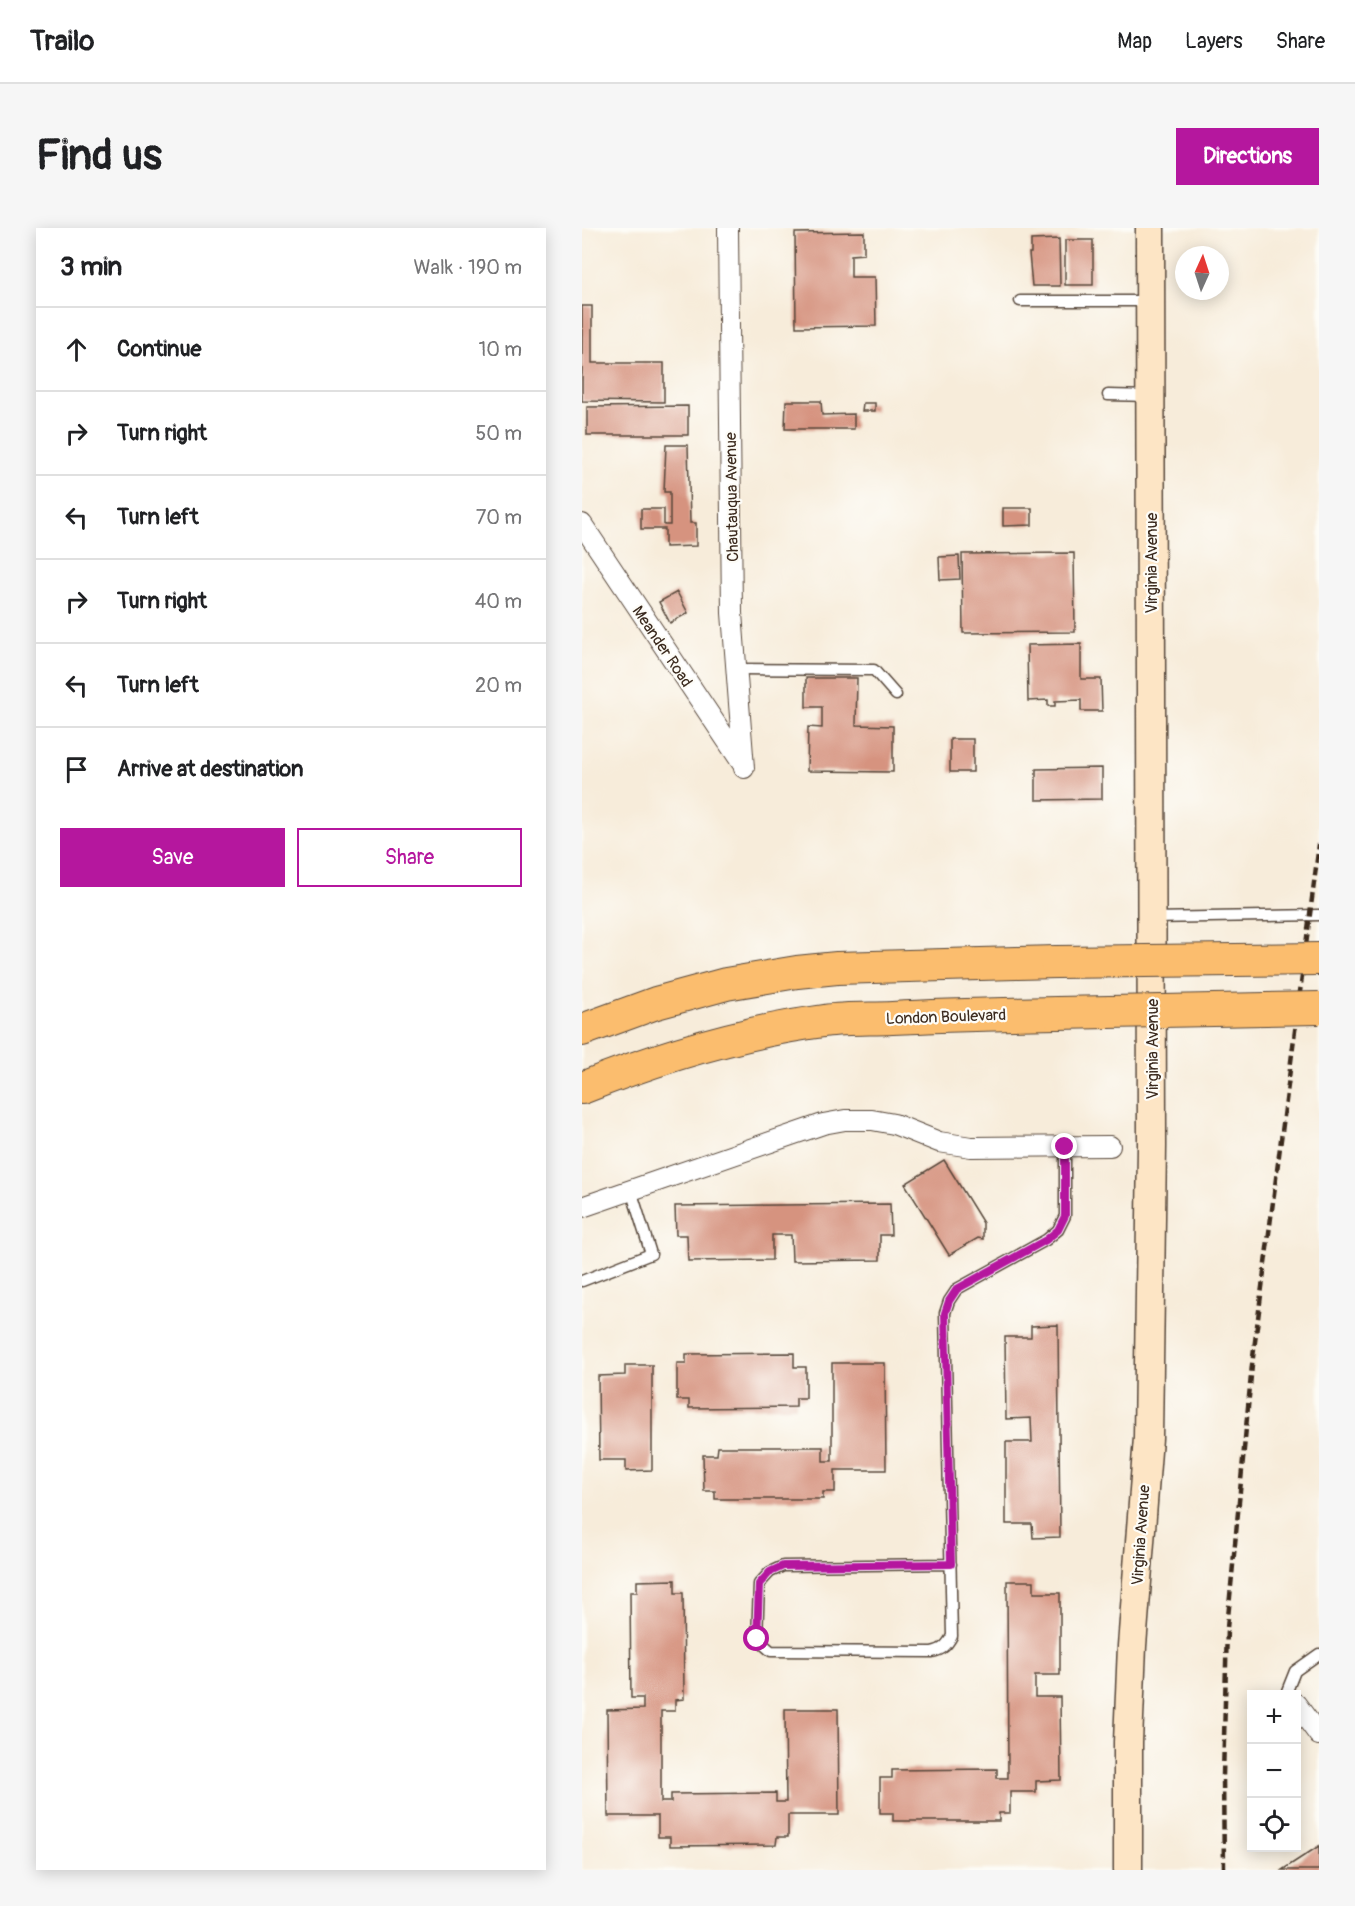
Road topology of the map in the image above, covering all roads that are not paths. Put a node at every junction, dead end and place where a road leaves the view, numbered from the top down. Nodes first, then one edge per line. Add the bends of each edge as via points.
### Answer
1 (728, 228) edge
2 (1150, 228) edge
3 (1020, 301) dead end
4 (1150, 301) junction
5 (1108, 395) dead end
6 (1150, 396) junction
7 (582, 524) edge
8 (736, 669) junction
9 (896, 695) dead end
10 (744, 766) joint
11 (1319, 915) edge
12 (1152, 918) junction
13 (1319, 960) edge
14 (1319, 1008) edge
15 (582, 1030) edge
16 (582, 1088) edge
17 (1110, 1146) dead end
18 (1065, 1147) junction
19 (631, 1190) junction
20 (582, 1207) edge
21 (582, 1281) edge
22 (951, 1564) junction
23 (1319, 1654) edge
24 (1292, 1690) edge
25 (1301, 1710) edge
26 (1319, 1735) edge
27 (1128, 1870) edge

1 - 8 street, Chautauqua Avenue
2 - 4 street, Virginia Avenue
3 - 4 lane
4 - 6 street, Virginia Avenue
5 - 6 lane
6 - 12 street, Virginia Avenue
7 - 10 street, Meander Road
8 - 9 lane via 874,670
8 - 10 street, Chautauqua Avenue
11 - 12 lane
12 - 27 street, Virginia Avenue via 1148,1438 1132,1646
13 - 15 main road, bridge via 837,968 726,984 656,1003
14 - 16 main road, London Boulevard, bridge via 824,1021 686,1052
17 - 18 street
18 - 19 street via 971,1148 939,1142 894,1124 845,1120 823,1124
18 - 22 lane via 1065,1216 1058,1230 957,1289 945,1313
19 - 20 street
19 - 21 lane via 651,1254
22 - 22 lane via 783,1566 759,1584 757,1639 771,1651 939,1651 952,1636
23 - 24 lane via 1295,1671
25 - 26 street

